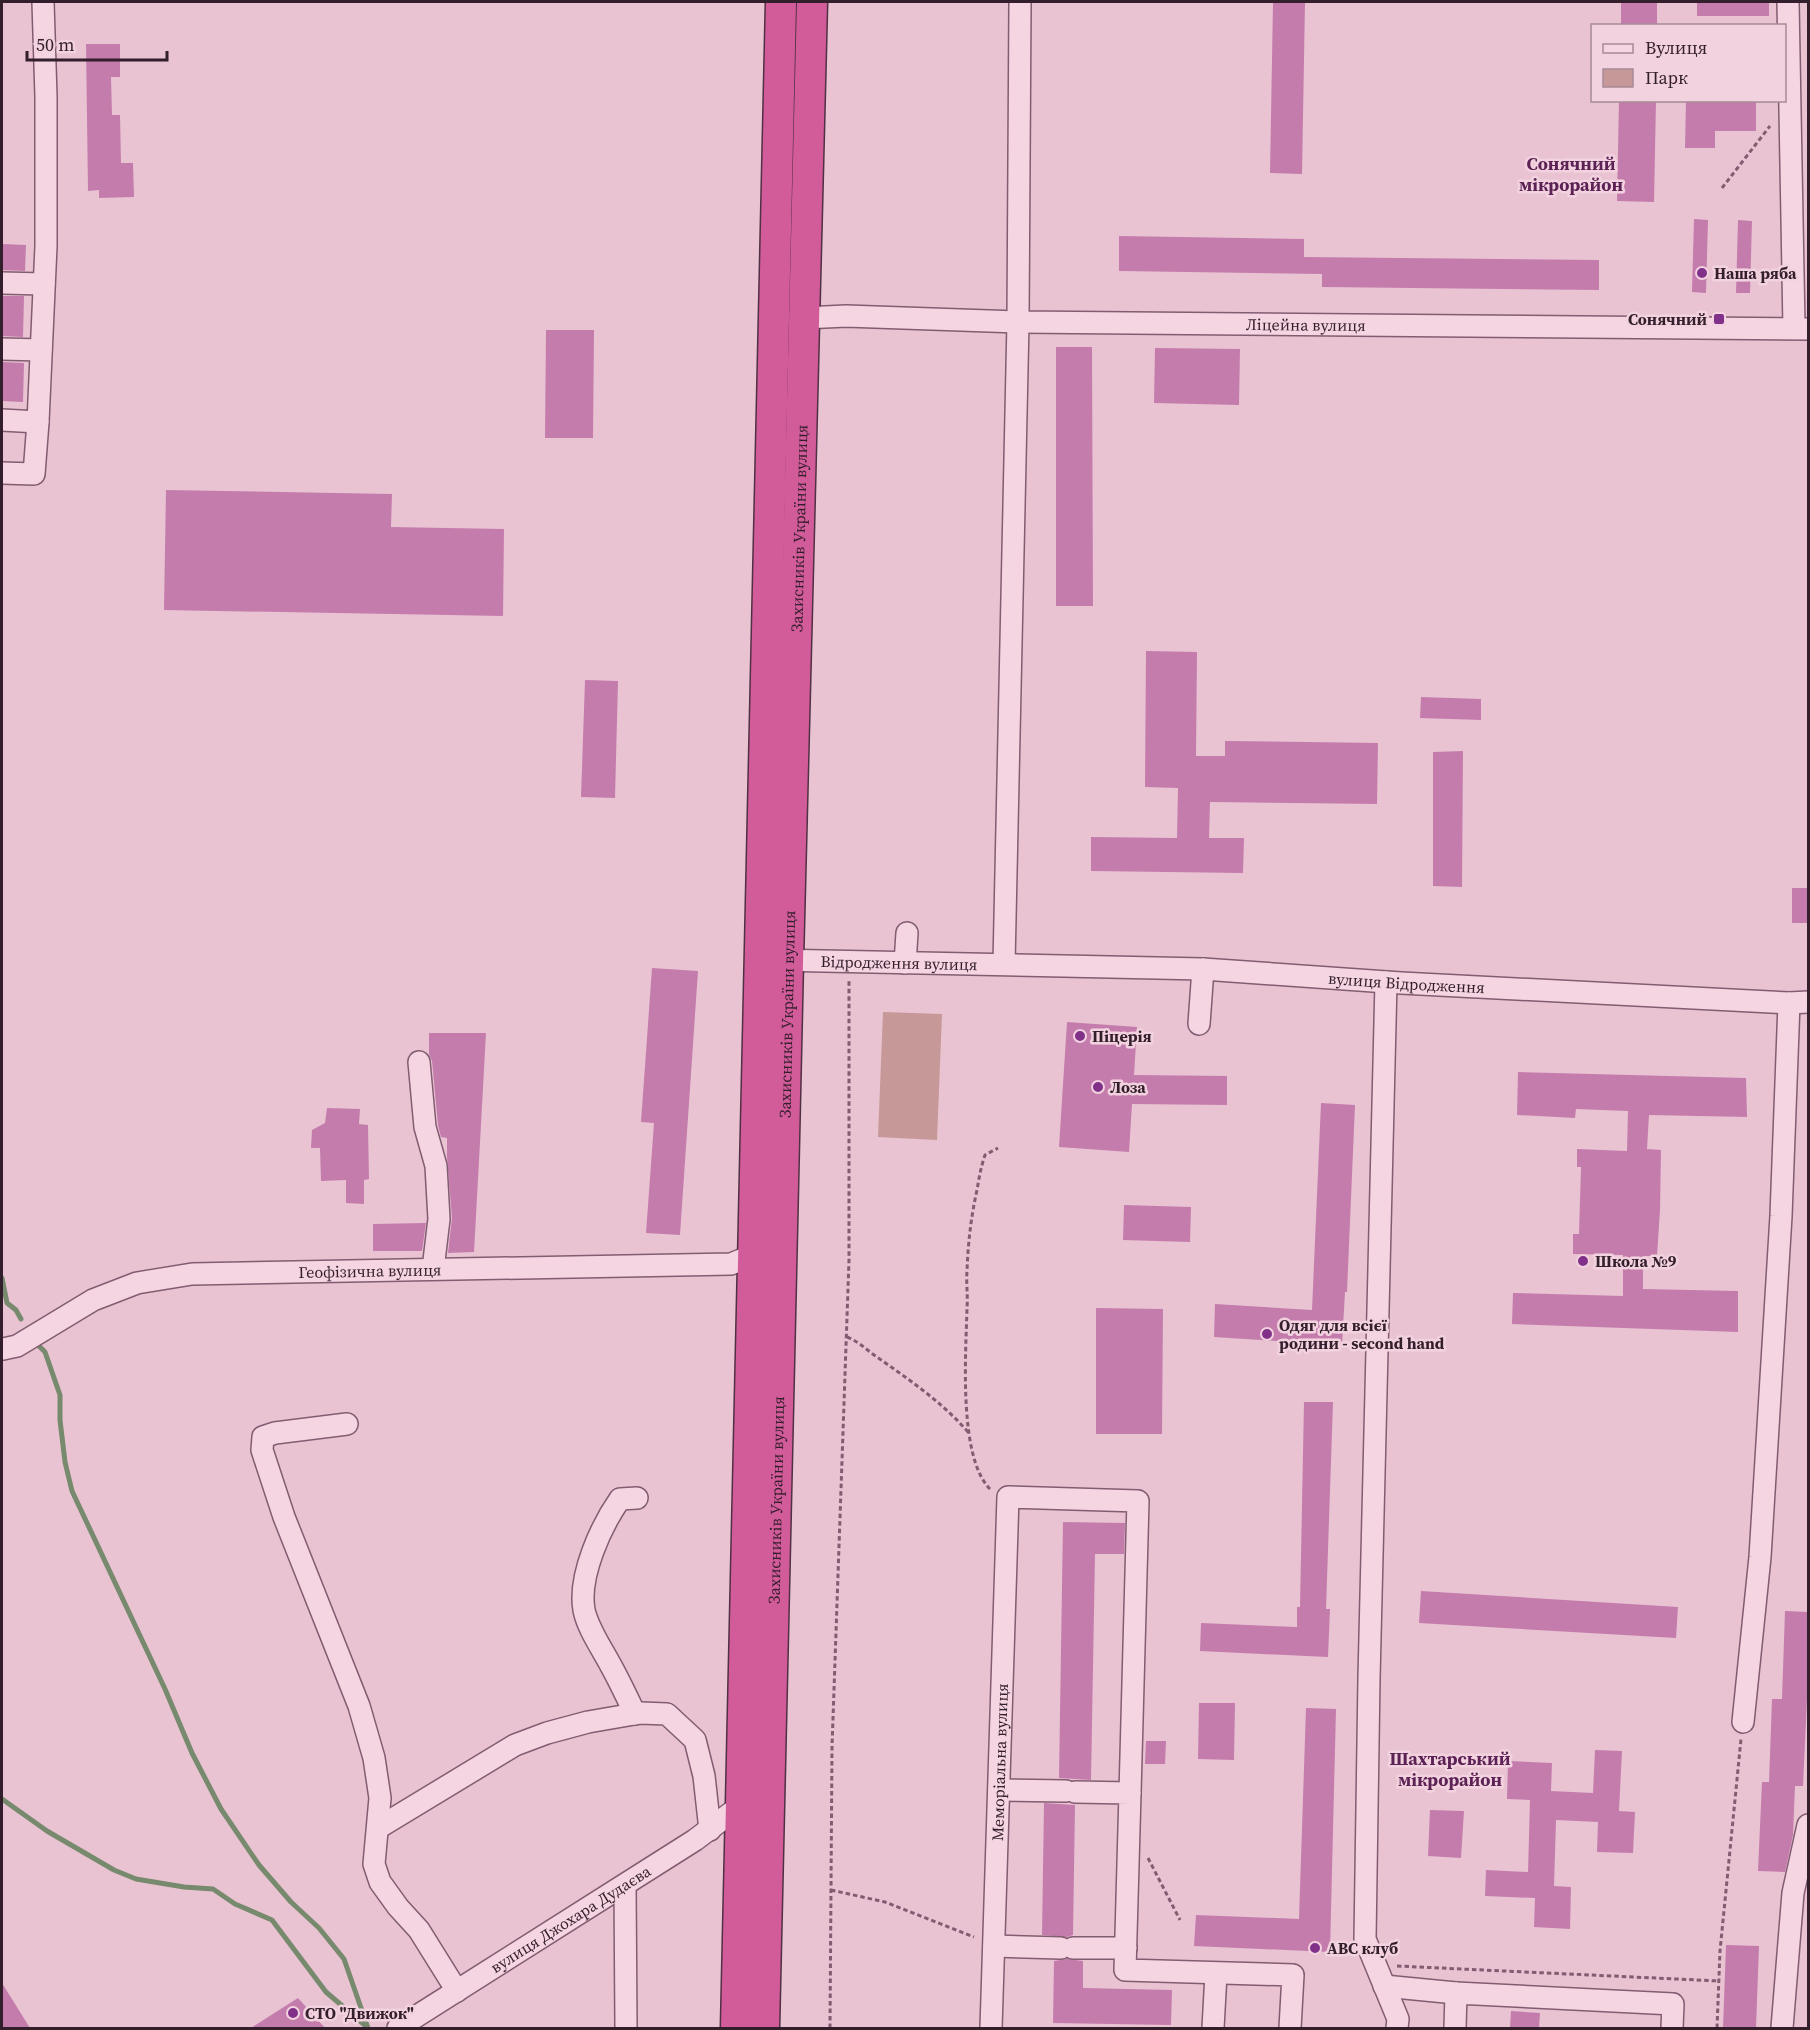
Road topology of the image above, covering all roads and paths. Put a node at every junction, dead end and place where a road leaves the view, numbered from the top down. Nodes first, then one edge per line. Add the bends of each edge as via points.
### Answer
1 (43, 2) edge
2 (781, 2) edge
3 (813, 2) edge
4 (1020, 2) edge
5 (1788, 2) edge
6 (1790, 100) junction
7 (1722, 188) dead end
8 (2, 283) edge
9 (44, 284) junction
10 (804, 318) junction
11 (1018, 322) junction
12 (1801, 329) edge
13 (2, 349) edge
14 (41, 350) junction
15 (2, 420) edge
16 (38, 422) junction
17 (2, 473) edge
18 (907, 933) dead end
19 (774, 960) junction
20 (849, 962) junction
21 (905, 963) junction
22 (1004, 964) junction
23 (1203, 969) junction
24 (1386, 982) junction
25 (1799, 1002) edge
26 (1198, 1024) dead end
27 (419, 1062) dead end
28 (998, 1148) dead end
29 (753, 1255) junction
30 (433, 1269) junction
31 (846, 1336) junction
32 (2, 1349) edge
33 (347, 1424) dead end
34 (970, 1433) junction
35 (1008, 1497) junction
36 (638, 1498) dead end
37 (635, 1714) junction
38 (1743, 1722) joint
39 (999, 1790) junction
40 (1130, 1793) junction
41 (741, 1806) junction
42 (1129, 1821) junction
43 (1809, 1825) edge
44 (378, 1828) junction
45 (710, 1830) junction
46 (625, 1885) junction
47 (831, 1890) junction
48 (1180, 1920) dead end
49 (994, 1946) junction
50 (1126, 1948) junction
51 (1376, 1965) junction
52 (1216, 1974) junction
53 (1719, 1981) junction
54 (1384, 1986) junction
55 (458, 1991) junction
56 (1456, 1993) junction
57 (398, 2028) edge
58 (627, 2028) edge
59 (735, 2028) edge
60 (764, 2028) edge
61 (830, 2028) edge
62 (991, 2028) edge
63 (1212, 2028) edge
64 (1290, 2028) edge
65 (1397, 2028) edge
66 (1455, 2028) edge
67 (1672, 2028) edge
68 (1717, 2028) edge
69 (1782, 2028) edge

1 - 9 street
2 - 19 highway, Захисників України вулиця
3 - 10 highway, Захисників України вулиця
4 - 11 street
5 - 6 street
6 - 7 path
6 - 12 street
8 - 9 street
9 - 14 street
10 - 11 street, Ліцейна вулиця
10 - 19 highway, Захисників України вулиця
11 - 12 street, Ліцейна вулиця
11 - 22 street
13 - 14 street
14 - 16 street
15 - 16 street
16 - 17 street via 34,474
18 - 21 street
19 - 20 street, Відродження вулиця
19 - 29 highway, Захисників України вулиця
19 - 60 highway, Захисників України вулиця
20 - 21 street, Відродження вулиця
20 - 31 path
21 - 22 street, Відродження вулиця
22 - 23 street, вулиця Відродження
23 - 24 street, вулиця Відродження
23 - 26 street
24 - 25 street, вулиця Відродження
24 - 51 street via 1365,1939
25 - 38 street via 1780,1216 1762,1533
27 - 30 street via 425,1127 436,1166 439,1219
28 - 34 path via 985,1155 979,1171 969,1228 965,1373
29 - 30 street, Геофізична вулиця via 731,1264
29 - 41 highway, Захисників України вулиця
30 - 32 street, Геофізична вулиця via 192,1274 137,1283 93,1300 24,1343
31 - 34 path via 901,1373
31 - 47 path
33 - 44 street via 275,1433 264,1437 262,1450 284,1517 359,1706 374,1758 380,1798
34 - 35 path via 982,1481 992,1491
35 - 39 street, Меморіальна вулиця
35 - 40 street via 1138,1501
36 - 37 street via 620,1498 607,1517 583,1586 584,1611
37 - 44 street via 547,1733 516,1746
37 - 45 street via 667,1714 695,1740
38 - 53 path
39 - 40 street
39 - 49 street, Меморіальна вулиця
40 - 42 street
41 - 45 street, вулиця Джохара Дудаєва
41 - 59 highway, Захисників України вулиця
42 - 48 path
42 - 50 street
43 - 69 street via 1792,1893
44 - 55 street via 374,1864 380,1882 419,1930
45 - 46 street, вулиця Джохара Дудаєва
46 - 55 street, вулиця Джохара Дудаєва
46 - 58 street
47 - 49 path via 885,1902
47 - 61 path
49 - 50 street
49 - 62 street, Меморіальна вулиця
50 - 52 street via 1125,1970
51 - 53 path
51 - 54 street
52 - 63 street
52 - 64 street via 1293,1975
53 - 68 path
54 - 56 street
54 - 65 street via 1398,2019
55 - 57 street, вулиця Джохара Дудаєва
56 - 66 street
56 - 67 street via 1673,2004

